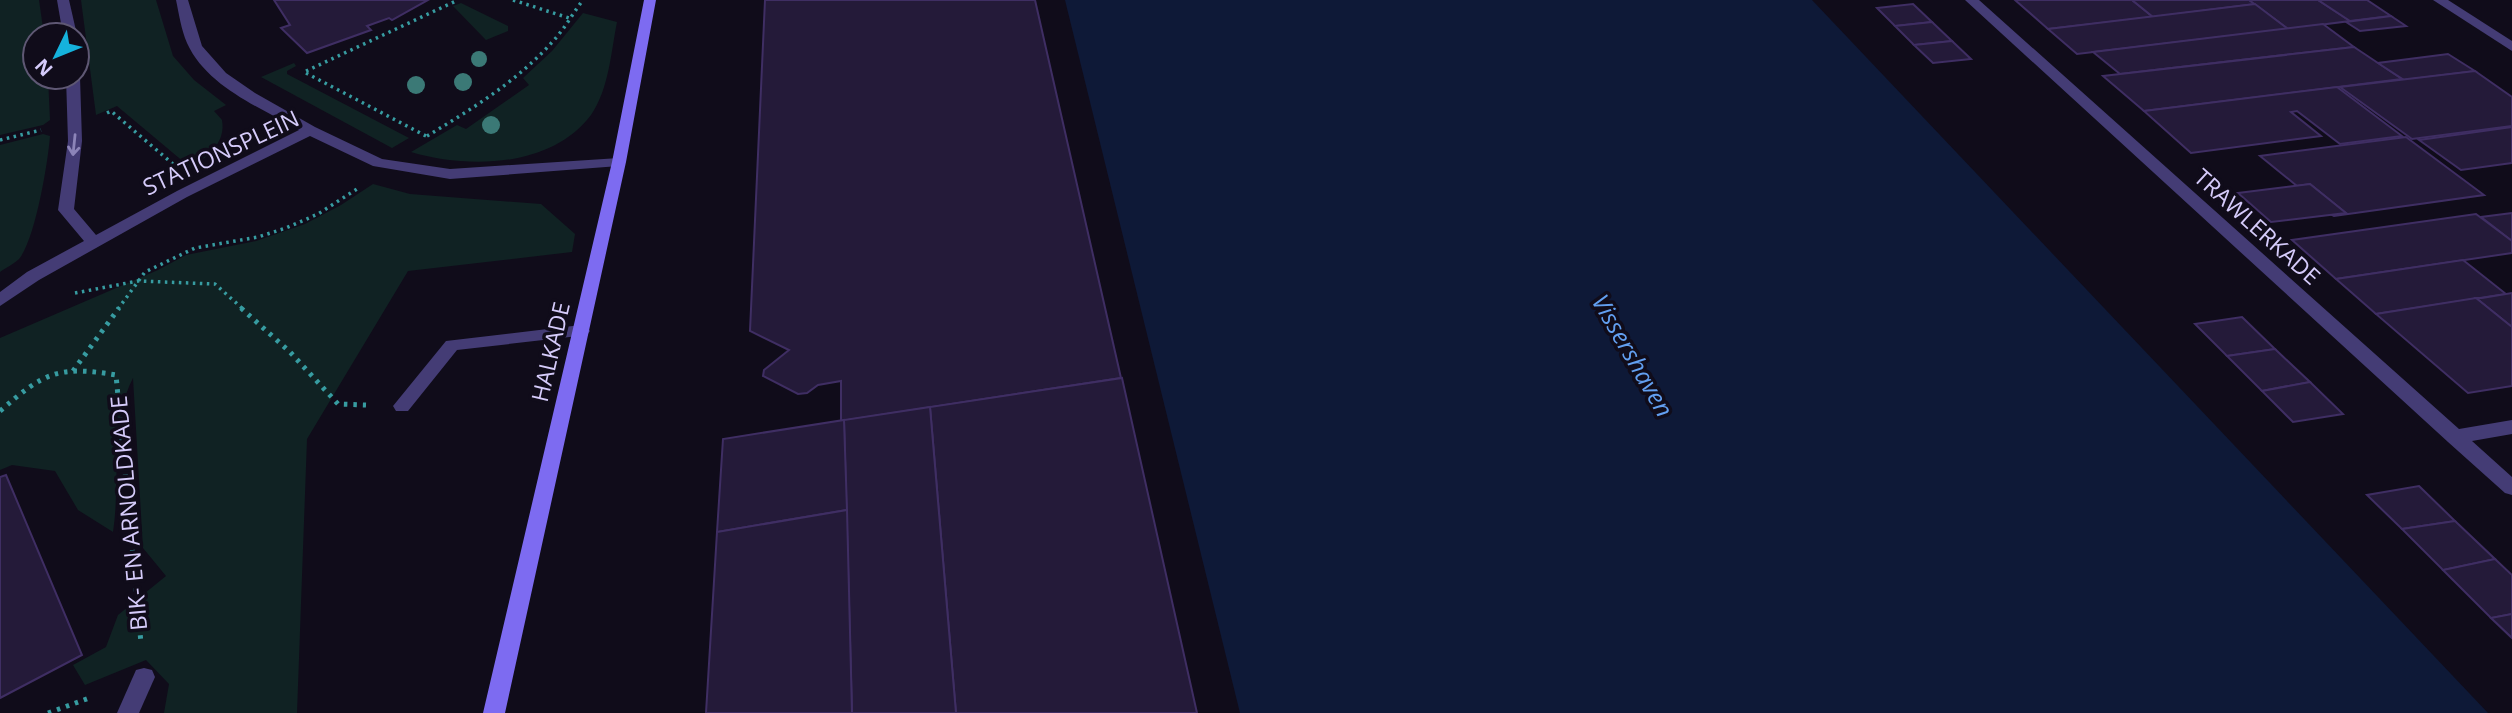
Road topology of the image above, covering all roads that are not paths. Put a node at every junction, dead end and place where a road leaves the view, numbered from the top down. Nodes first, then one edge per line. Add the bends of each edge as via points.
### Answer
1 (63, 0) edge
2 (182, 0) edge
3 (650, 0) edge
4 (1971, 0) edge
5 (2439, 0) edge
6 (67, 21) edge
7 (2512, 47) edge
8 (75, 91) edge
9 (310, 130) junction
10 (619, 162) junction
11 (94, 242) junction
12 (0, 300) edge
13 (581, 331) junction
14 (402, 406) road end
15 (2512, 426) edge
16 (2455, 437) junction
17 (2512, 488) edge
18 (144, 677) road end
19 (128, 713) edge
20 (494, 713) edge

1 - 6 street
2 - 9 street via 198,51 213,68
3 - 10 street, HALKADE
4 - 16 street, TRAWLERKADE
5 - 7 street
8 -> 11 street via 76,122 66,210
9 - 10 street, STATIONSPLEIN via 378,163 450,174
9 - 11 street, STATIONSPLEIN
10 - 13 street, HALKADE
11 - 12 street, STATIONSPLEIN
13 - 14 street via 452,345
13 - 20 street, HALKADE
15 - 16 street
16 - 17 street, TRAWLERKADE
18 - 19 street

